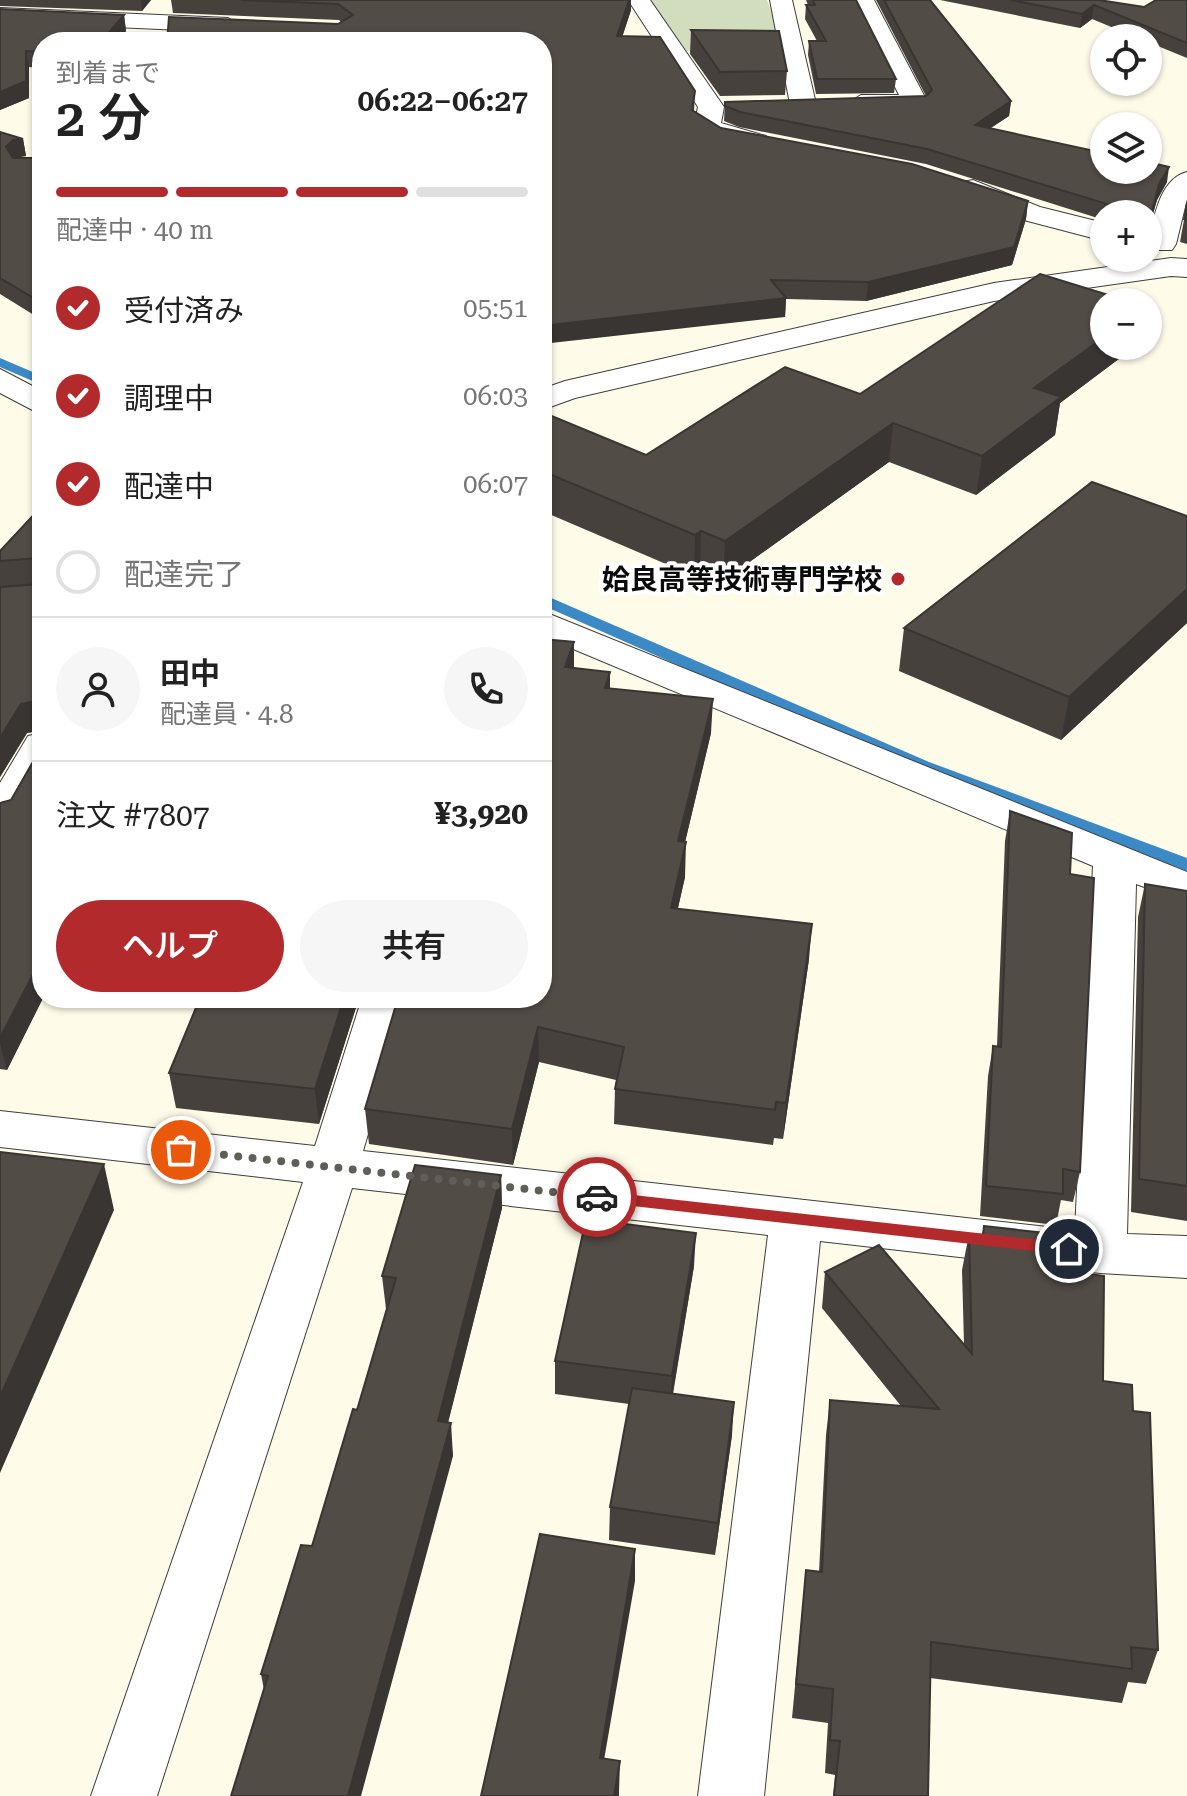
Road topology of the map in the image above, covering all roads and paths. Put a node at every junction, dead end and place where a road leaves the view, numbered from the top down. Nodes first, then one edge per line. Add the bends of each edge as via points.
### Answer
1 (639, 0) edge
2 (781, 0) edge
3 (863, 0) edge
4 (0, 15) edge
5 (246, 26) edge
6 (803, 104) junction
7 (772, 105) edge
8 (742, 106) edge
9 (711, 107) junction
10 (787, 147) edge
11 (1187, 180) edge
12 (950, 181) edge
13 (1090, 228) edge
14 (1167, 255) edge
15 (0, 379) edge
16 (552, 398) edge
17 (32, 399) edge
18 (552, 626) edge
19 (32, 763) edge
20 (0, 819) edge
21 (1115, 858) junction
22 (1187, 888) edge
23 (382, 1008) edge
24 (0, 1129) edge
25 (333, 1167) junction
26 (796, 1219) junction
27 (1100, 1253) junction
28 (1187, 1257) edge
29 (124, 1796) edge
30 (731, 1796) edge

1 - 9 street
2 - 6 street
3 - 6 street via 915,103
4 - 5 street
6 - 7 street
8 - 9 street
9 - 10 street via 707,126 731,137
11 - 14 street via 1173,199
12 - 13 street via 1030,213
14 - 16 street
15 - 17 street
18 - 21 street
19 - 20 street
21 - 22 street
21 - 27 street
23 - 25 street
24 - 25 street
25 - 26 street
25 - 29 street
26 - 27 street
26 - 30 street
27 - 28 street

